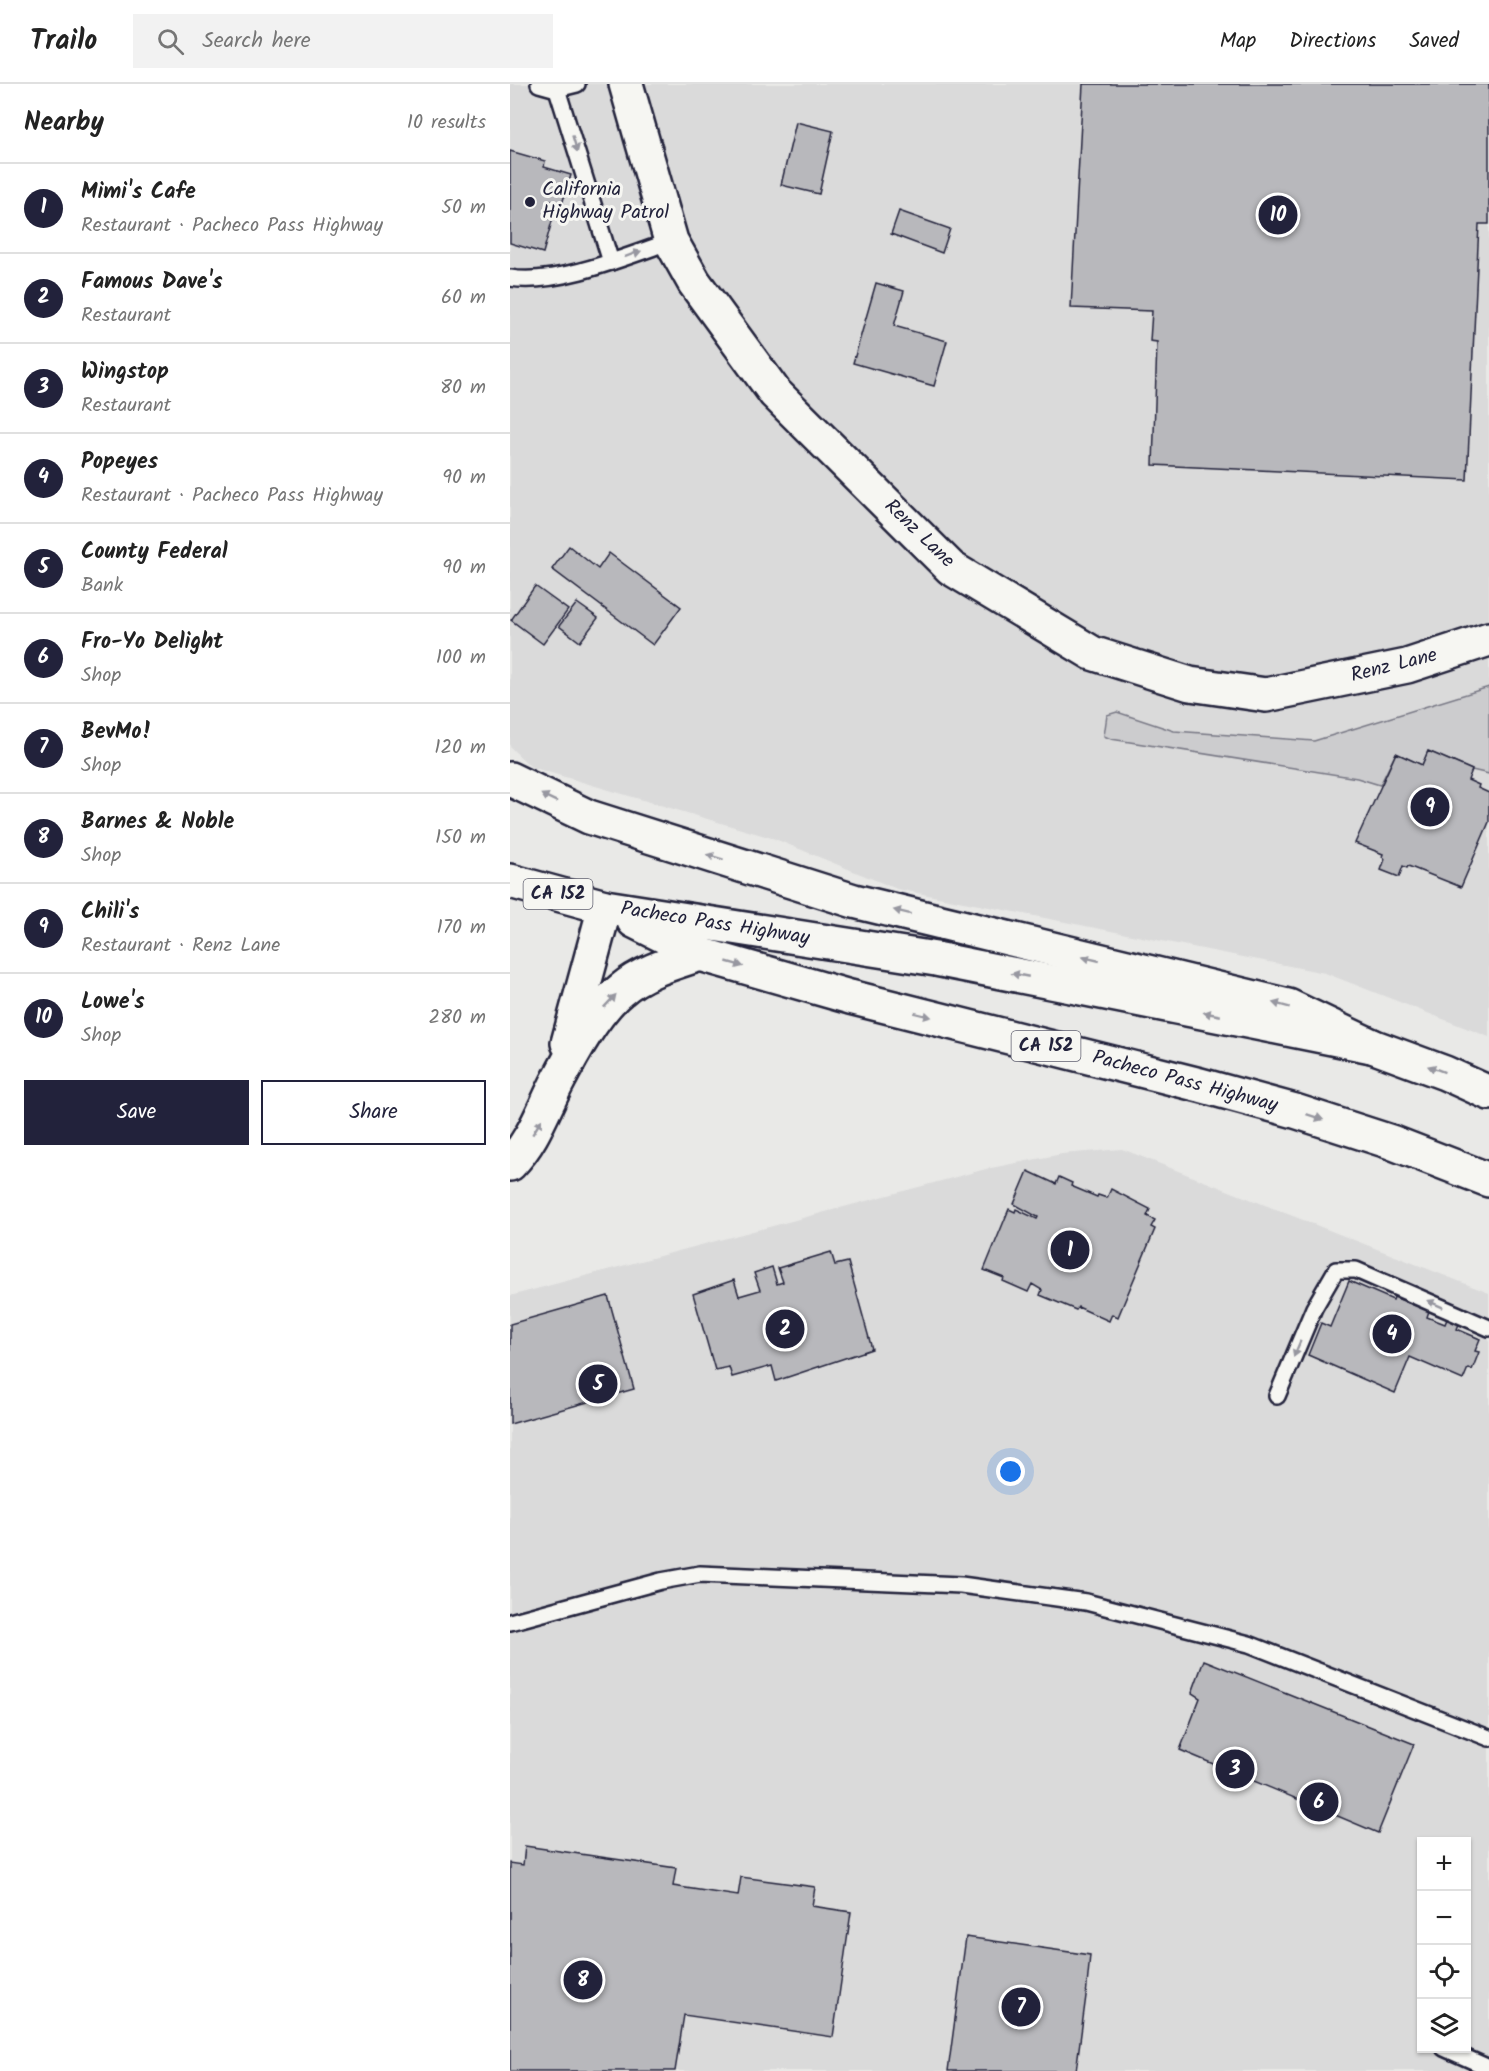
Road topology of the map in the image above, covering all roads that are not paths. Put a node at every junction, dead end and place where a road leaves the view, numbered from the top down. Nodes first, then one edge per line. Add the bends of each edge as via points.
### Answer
1 (539, 84) edge
2 (576, 84) edge
3 (626, 84) edge
4 (557, 88) junction
5 (671, 241) junction
6 (611, 262) junction
7 (510, 278) edge
8 (1489, 639) edge
9 (510, 779) edge
10 (510, 881) edge
11 (605, 907) junction
12 (700, 954) junction
13 (1372, 1046) junction
14 (556, 1085) junction
15 (1489, 1093) edge
16 (510, 1164) edge
17 (1489, 1180) edge
18 (1489, 1328) edge
19 (1277, 1396) dead end
20 (510, 1622) edge
21 (1489, 1738) edge
22 (1453, 2053) edge
23 (1489, 2068) edge

1 - 4 lane
2 - 4 lane
3 - 5 main road, Renz Lane
4 -> 6 lane
6 -> 5 lane
5 - 8 main road, Renz Lane via 694,282 775,393 951,568 1092,653 1190,684 1266,695 1407,666
6 - 7 lane via 553,277
13 -> 9 main road via 1288,1006 854,901 588,817
10 - 11 main road, Pacheco Pass Highway / CA 152
11 - 12 main road, Pacheco Pass Highway / CA 152
13 -> 11 main road, Pacheco Pass Highway via 936,959
11 - 14 main road
14 -> 12 main road via 597,1015 621,990 655,969
12 -> 17 main road, Pacheco Pass Highway / CA 152 via 850,997 1295,1111
15 -> 13 main road, Pacheco Pass Highway
16 -> 14 main road via 539,1125
18 -> 19 lane via 1356,1270 1336,1270 1314,1308
20 - 21 lane via 700,1574 961,1585 1086,1602 1249,1644
22 - 23 lane

